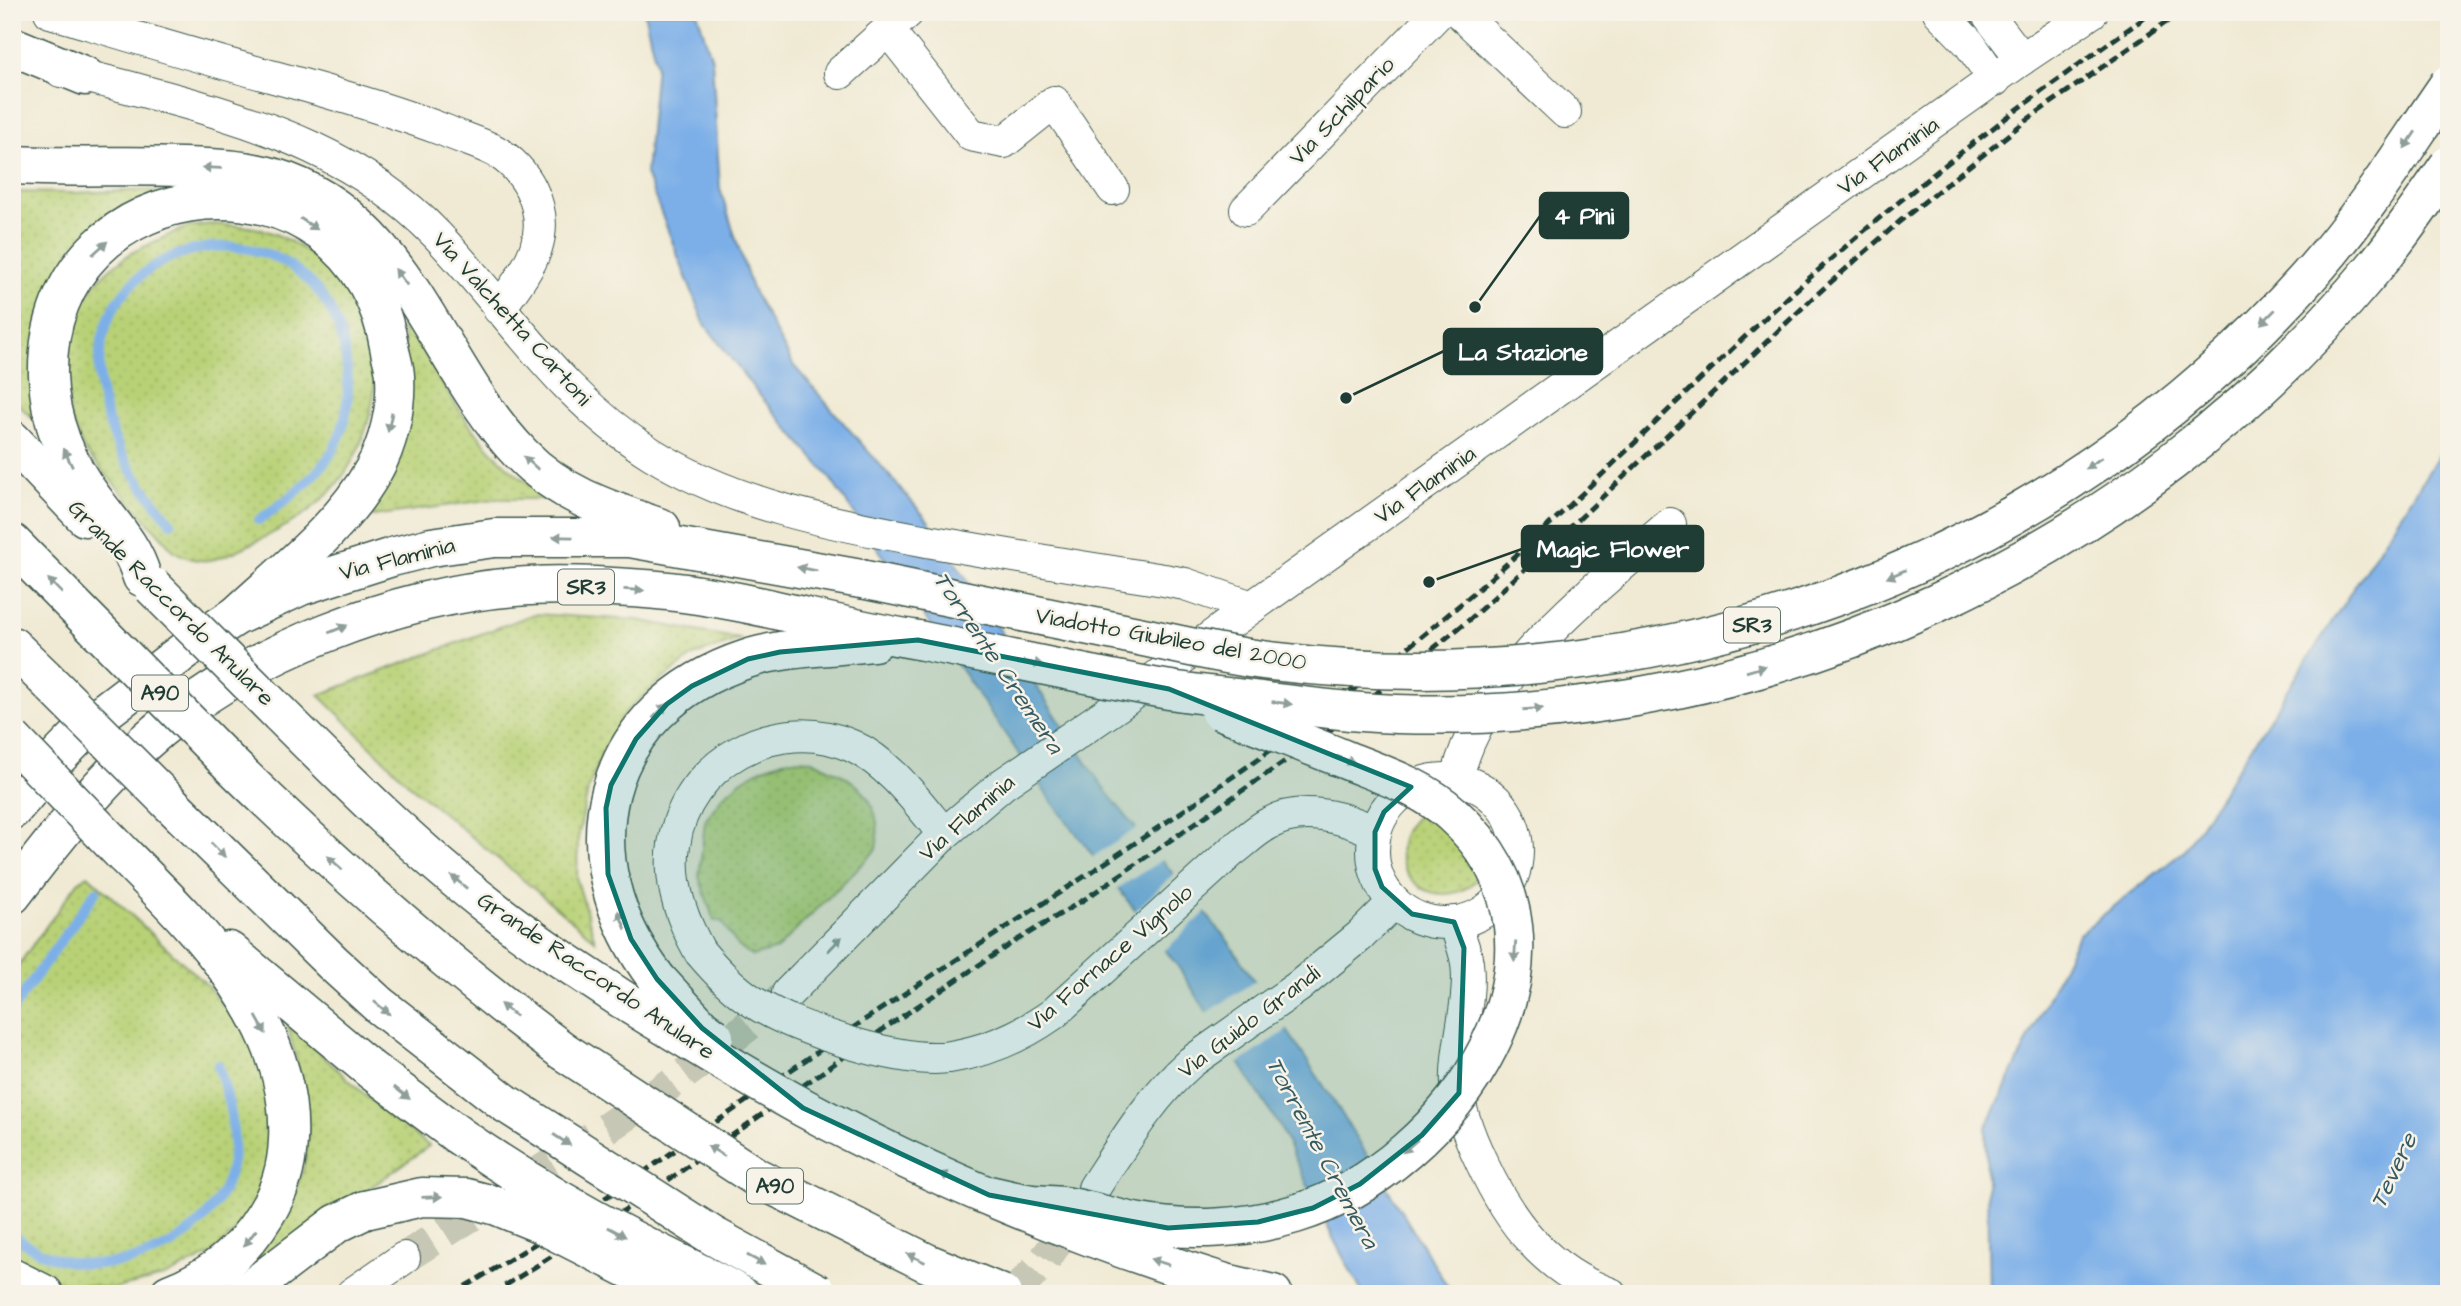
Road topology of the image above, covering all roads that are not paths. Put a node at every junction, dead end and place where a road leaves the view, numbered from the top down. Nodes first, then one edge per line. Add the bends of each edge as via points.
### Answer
1 (50, 12) edge
2 (1438, 12) edge
3 (1460, 12) edge
4 (1939, 12) edge
5 (1986, 12) edge
6 (2092, 12) edge
7 (898, 21) edge
8 (12, 46) edge
9 (2022, 59) junction
10 (12, 60) edge
11 (840, 73) dead end
12 (85, 76) junction
13 (1995, 80) junction
14 (2449, 84) edge
15 (1565, 112) dead end
16 (12, 165) edge
17 (2449, 165) edge
18 (1113, 189) dead end
19 (1245, 210) dead end
20 (499, 309) junction
21 (12, 440) edge
22 (1671, 524) dead end
23 (12, 543) edge
24 (752, 559) junction
25 (861, 579) joint
26 (147, 582) junction
27 (1252, 607) junction
28 (236, 616) junction
29 (911, 639) junction
30 (12, 646) edge
31 (1169, 690) junction
32 (12, 739) edge
33 (1457, 779) junction
34 (14, 806) edge
35 (1375, 832) junction
36 (944, 834) junction
37 (12, 895) edge
38 (1394, 902) junction
39 (179, 909) junction
40 (1454, 922) junction
41 (644, 992) junction
42 (788, 993) tunnel mouth
43 (1094, 1188) tunnel mouth
44 (989, 1195) junction
45 (404, 1258) tunnel mouth
46 (12, 1278) edge
47 (44, 1294) edge
48 (169, 1294) edge
49 (244, 1294) edge
50 (352, 1294) edge
51 (678, 1294) edge
52 (739, 1294) edge
53 (820, 1294) edge
54 (1002, 1294) edge
55 (1273, 1294) edge
56 (1611, 1294) edge

1 - 20 street via 328,90 495,151 532,189 540,225 533,261
2 - 19 street, Via Schilpario
3 - 15 street
4 - 13 street
5 - 9 street
6 - 9 street, Via Flaminia
7 - 11 street
7 - 18 street via 971,135 1004,142 1054,102
8 - 12 highway
9 - 13 street, Via Flaminia
10 - 12 street, Via Valchetta Cartoni
12 - 20 street, Via Valchetta Cartoni via 248,122 314,147 359,171 424,222
13 - 27 street, Via Flaminia
14 -> 25 highway, Viadotto Giubileo del 2000 / SR3, bridge via 2366,205 2314,270 2227,359 2172,405 2064,483 1973,538 1887,578 1793,612 1696,638 1593,658 1484,669 1371,669 1269,661
24 -> 16 highway via 596,505 544,474 522,455 477,400 417,300 379,248 344,214 307,191 272,177 230,169
31 -> 17 highway, Viadotto Giubileo del 2000 / SR3, bridge via 1398,714 1573,705 1684,688 1746,672 1918,612 2085,524 2216,425 2347,298
20 - 27 street, Via Valchetta Cartoni via 559,378 610,425 672,466 721,489 817,519 1185,584
21 - 26 highway, Grande Raccordo Anulare
22 - 33 street via 1569,612 1522,662 1473,729
54 -> 23 highway, A90, bridge via 927,1263 756,1177 563,1051 471,982 323,853
25 -> 24 highway, Via Flaminia / SR3
24 -> 28 highway, Via Flaminia / SR3 via 630,538 494,538 431,547 346,570
26 -> 28 highway via 132,551 78,476 55,425 48,376 52,328 59,307 86,260 124,228 166,206 202,200 255,202 283,210 327,236 363,276 375,298 387,328 395,378 392,421 373,471 347,508
41 -> 26 highway, Grande Raccordo Anulare, bridge via 493,910 372,806
27 - 36 street, Via Flaminia via 1003,784
28 - 34 highway, Via Flaminia / SR3 via 164,664 95,719
29 -> 31 highway, Viadotto Giubileo del 2000 / SR3, bridge
37 -> 29 highway, SR3 via 104,782 190,706 275,656 342,627 425,602 514,587 668,591
41 -> 29 highway via 607,874 604,830 611,785 636,739 667,704 692,686 748,659
30 -> 53 highway, bridge via 360,988 425,1042 505,1103 713,1236
31 -> 44 highway, bridge via 1392,778 1453,815 1487,853 1510,903 1516,951 1502,1017 1467,1083 1422,1135 1360,1184 1313,1208 1218,1228 1168,1228
32 - 39 highway, bridge
33 - 35 street via 1425,782 1397,796
33 - 40 street via 1479,787 1497,801 1510,819 1517,841 1516,864 1508,886 1494,904 1476,916
35 - 36 street, Via Fornace Vignolo, bridge via 1327,816 1299,815 1270,822 1232,850 1045,1020 1007,1041 948,1057 891,1054 796,1023 754,1003 700,952 683,916 672,860 676,830 689,800 717,767 759,742 793,736 848,744 889,772
35 - 38 street via 1375,869
42 -> 36 street, Via Flaminia
38 - 40 street via 1432,922
38 - 43 street, Via Guido Grandi via 1298,987 1191,1062 1163,1090
39 -> 48 highway via 245,996 272,1046 288,1095 289,1125 282,1178 258,1227 222,1265 195,1284
39 -> 52 highway, bridge via 371,1070 458,1135 558,1198
40 - 56 street via 1467,963 1457,1085 1471,1140 1506,1211 1523,1234 1563,1271
44 -> 41 highway, Grande Raccordo Anulare, bridge via 803,1108
55 -> 44 highway, Grande Raccordo Anulare, bridge via 1146,1257
45 - 50 street
46 - 47 highway
49 -> 51 highway, bridge via 336,1224 365,1210 422,1197 456,1196 541,1224

